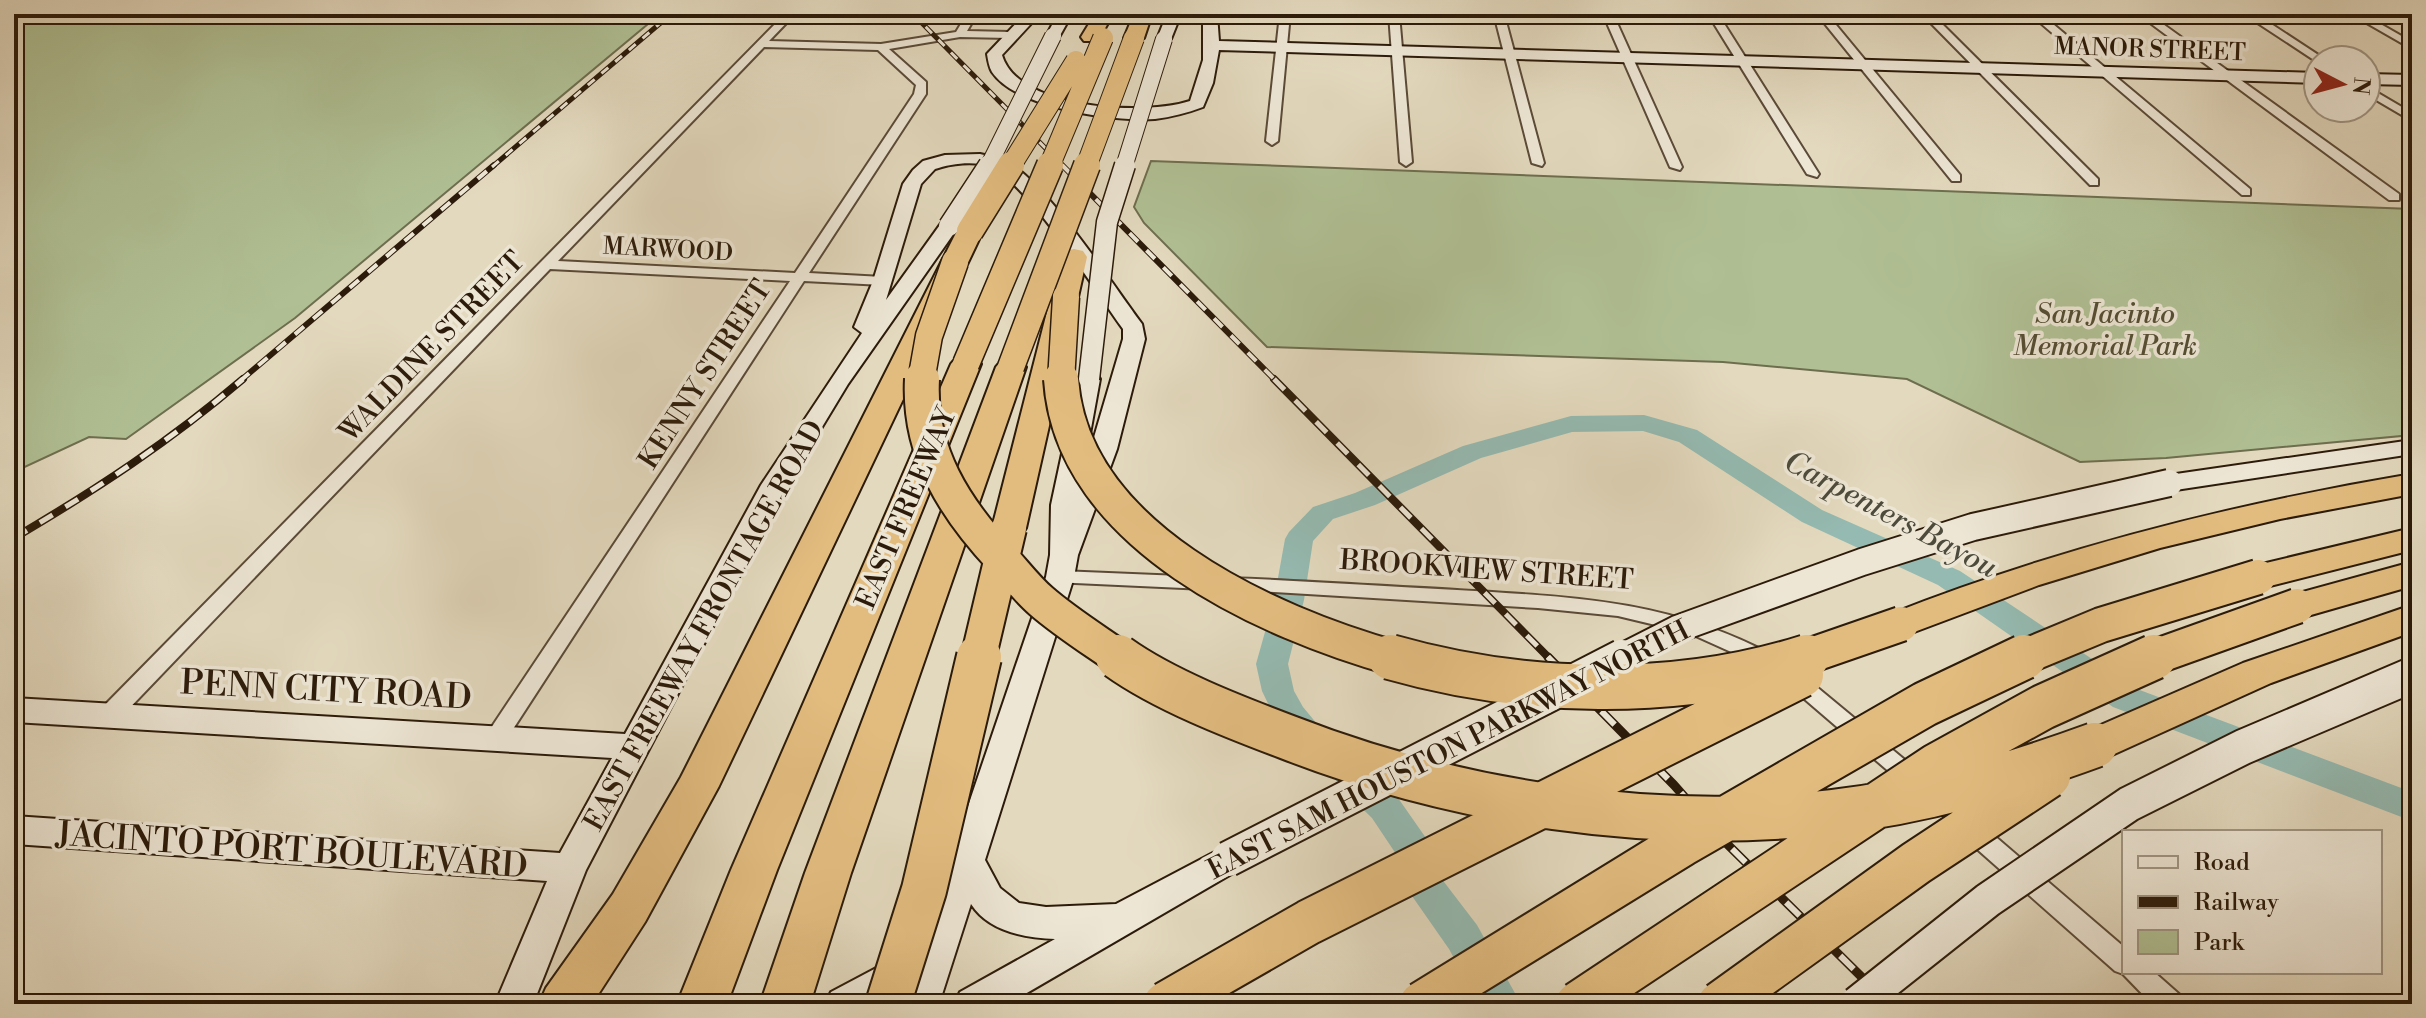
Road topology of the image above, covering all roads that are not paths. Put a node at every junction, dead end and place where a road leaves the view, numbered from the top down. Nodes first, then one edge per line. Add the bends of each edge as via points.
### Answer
1 (790, 14) edge
2 (972, 14) edge
3 (1033, 14) edge
4 (1065, 14) edge
5 (1112, 14) edge
6 (1143, 14) edge
7 (1174, 14) edge
8 (1210, 14) edge
9 (1285, 14) edge
10 (1394, 14) edge
11 (1499, 14) edge
12 (1608, 14) edge
13 (1713, 14) edge
14 (1822, 14) edge
15 (1927, 14) edge
16 (2035, 14) edge
17 (2143, 14) edge
18 (2249, 14) edge
19 (2356, 14) edge
20 (1099, 30) edge
21 (960, 34) junction
22 (1010, 35) junction
23 (762, 44) junction
24 (1213, 45) junction
25 (2412, 46) edge
26 (881, 47) junction
27 (1281, 47) junction
28 (2302, 48) edge
29 (1397, 51) junction
30 (1510, 54) junction
31 (1628, 57) junction
32 (1743, 61) junction
33 (1863, 64) junction
34 (1980, 68) junction
35 (2103, 71) junction
36 (2226, 75) junction
37 (2302, 77) edge
38 (2382, 79) edge
39 (2412, 80) edge
40 (2382, 99) edge
41 (2412, 118) edge
42 (1098, 138) junction
43 (1272, 141) dead end
44 (1406, 162) dead end
45 (1538, 163) dead end
46 (1676, 167) dead end
47 (1813, 174) dead end
48 (1956, 178) dead end
49 (2094, 182) dead end
50 (2246, 192) dead end
51 (2394, 197) dead end
52 (952, 244) junction
53 (547, 265) junction
54 (799, 277) junction
55 (883, 281) junction
56 (1066, 297) junction
57 (837, 384) junction
58 (2412, 447) edge
59 (2412, 484) edge
60 (2412, 539) edge
61 (1062, 566) junction
62 (2412, 574) edge
63 (2412, 618) edge
64 (1901, 624) junction
65 (2412, 675) edge
66 (14, 710) edge
67 (110, 714) junction
68 (496, 737) junction
69 (2095, 745) junction
70 (634, 747) junction
71 (14, 830) edge
72 (967, 859) junction
73 (570, 868) junction
74 (1125, 918) junction
75 (947, 923) junction
76 (2122, 961) edge
77 (2137, 974) edge
78 (709, 986) edge
79 (1010, 992) edge
80 (514, 1004) edge
81 (564, 1004) edge
82 (785, 1004) edge
83 (844, 1004) edge
84 (888, 1004) edge
85 (920, 1004) edge
86 (973, 1004) edge
87 (1166, 1004) edge
88 (1422, 1004) edge
89 (1578, 1004) edge
90 (1720, 1004) edge
91 (1857, 1004) edge
92 (2171, 1004) edge

1 - 23 street, WALDINE STREET
2 - 21 street
3 - 22 main road
4 - 52 main road, EAST FREEWAY FRONTAGE ROAD, bridge
5 - 20 highway, EAST FREEWAY
6 - 42 highway, EAST FREEWAY, bridge
7 - 61 main road, bridge via 1107,222 1089,379 1064,505
8 - 24 main road
9 - 27 street
10 - 29 street
11 - 30 street
12 - 31 street
13 - 32 street
14 - 33 street
15 - 34 street
16 - 35 street
17 - 36 street
18 - 28 street
19 - 25 street
20 - 52 highway, bridge via 991,195
20 - 78 highway, EAST FREEWAY, bridge
21 - 22 street
21 - 26 street
22 - 24 main road via 994,61 1015,83 1056,102 1142,114 1197,104
23 - 26 street
23 - 53 street, WALDINE STREET
24 - 27 main road, MANOR STREET
26 - 54 street, KENNY STREET via 922,84 920,94
27 - 29 main road, MANOR STREET
27 - 43 street
29 - 30 main road, MANOR STREET
29 - 44 street
30 - 31 main road, MANOR STREET
30 - 45 street
31 - 32 main road, MANOR STREET
31 - 46 street
32 - 33 main road, MANOR STREET
32 - 47 street
33 - 34 main road, MANOR STREET
33 - 48 street
34 - 35 main road, MANOR STREET
34 - 49 street
35 - 36 main road, MANOR STREET
35 - 50 street
36 - 37 main road, MANOR STREET
36 - 51 street
38 - 39 main road
40 - 41 street
42 - 56 highway, bridge
42 - 82 highway, EAST FREEWAY, bridge
52 - 57 main road, EAST FREEWAY FRONTAGE ROAD
52 - 69 highway, bridge via 930,328 921,391 928,447 951,497 988,549 1072,625 1164,683 1235,717 1356,762 1438,784 1590,810 1688,818 1870,808 1989,781
52 - 81 highway, bridge via 698,786 621,920
53 - 54 street, MARWOOD
53 - 67 street, WALDINE STREET
54 - 55 street, MARWOOD
54 - 68 street, KENNY STREET
55 - 57 main road
55 - 61 main road via 919,174 945,160 980,159 1017,177 1040,201 1128,319 1134,339 1111,432
56 - 64 highway, bridge via 1060,375 1072,433 1085,462 1110,497 1183,564 1221,590 1291,624 1384,656 1450,670 1625,686 1765,671
56 - 84 highway, bridge via 939,832
57 - 70 main road, EAST FREEWAY FRONTAGE ROAD via 774,485
58 - 74 main road, EAST SAM HOUSTON PARKWAY NORTH, bridge via 2169,483 1973,527 1677,629 1228,859
59 - 64 highway via 2145,538 2027,573
60 - 88 highway, bridge via 2258,577 2101,625 1960,686 1682,844
61 - 72 main road
61 - 76 street, BROOKVIEW STREET via 1240,585 1601,605 1688,624 1746,648 1788,674
62 - 89 highway, bridge via 2297,606 2143,660 2028,714 1856,816
63 - 69 highway via 2257,673
64 - 87 highway, bridge via 1309,922
65 - 91 main road, bridge via 2243,747 2129,804 1988,900
66 - 67 main road, PENN CITY ROAD
67 - 68 main road, PENN CITY ROAD
68 - 70 main road, PENN CITY ROAD
69 - 90 highway, bridge via 1916,863
70 - 73 main road, EAST FREEWAY FRONTAGE ROAD
71 - 73 main road, JACINTO PORT BOULEVARD
72 - 74 main road via 988,901 1008,913 1033,922 1066,924
72 - 75 main road
73 - 80 main road, EAST FREEWAY FRONTAGE ROAD
74 - 79 main road, EAST SAM HOUSTON PARKWAY NORTH
75 - 83 main road via 886,983
75 - 85 main road
77 - 92 street
79 - 86 main road, EAST SAM HOUSTON PARKWAY NORTH

